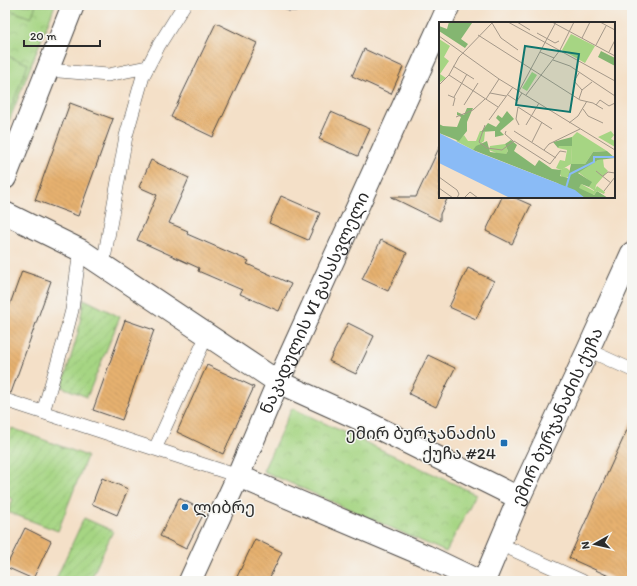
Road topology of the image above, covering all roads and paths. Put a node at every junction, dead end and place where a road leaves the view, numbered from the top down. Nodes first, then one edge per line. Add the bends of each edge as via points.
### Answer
1 (73, 5) edge
2 (184, 5) edge
3 (291, 5) edge
4 (300, 5) edge
5 (449, 5) edge
6 (442, 22) edge
7 (439, 28) edge
8 (147, 67) junction
9 (47, 70) junction
10 (5, 178) edge
11 (5, 213) edge
12 (80, 250) junction
13 (632, 253) edge
14 (103, 265) junction
15 (207, 335) junction
16 (588, 350) junction
17 (632, 370) edge
18 (278, 382) junction
19 (5, 400) edge
20 (43, 412) junction
21 (155, 449) junction
22 (238, 476) junction
23 (519, 498) junction
24 (500, 544) junction
25 (190, 581) edge
26 (478, 581) edge
27 (484, 581) edge
28 (582, 581) edge

1 - 9 street
2 - 8 lane
3 - 4 lane
5 - 6 street, ნაკადულის VI გასასვლელი
7 - 18 street, ნაკადულის VI გასასვლელი
8 - 9 lane via 108,75
8 - 14 lane via 126,136
9 - 10 street
11 - 12 street
12 - 14 street
12 - 20 lane via 72,310
13 - 16 street, ემირ ბურჯანაძის ქუჩა
14 - 15 street
15 - 18 street
15 - 21 lane
16 - 17 lane
16 - 23 street, ემირ ბურჯანაძის ქუჩა
18 - 22 street, ნაკადულის VI გასასვლელი
18 - 23 street via 362,420
19 - 20 lane
20 - 21 lane
21 - 22 lane
22 - 25 street, ნაკადულის VI გასასვლელი
22 - 26 street via 426,556
23 - 24 street, ემირ ბურჯანაძის ქუჩა
24 - 27 street, ემირ ბურჯანაძის ქუჩა
24 - 28 lane

